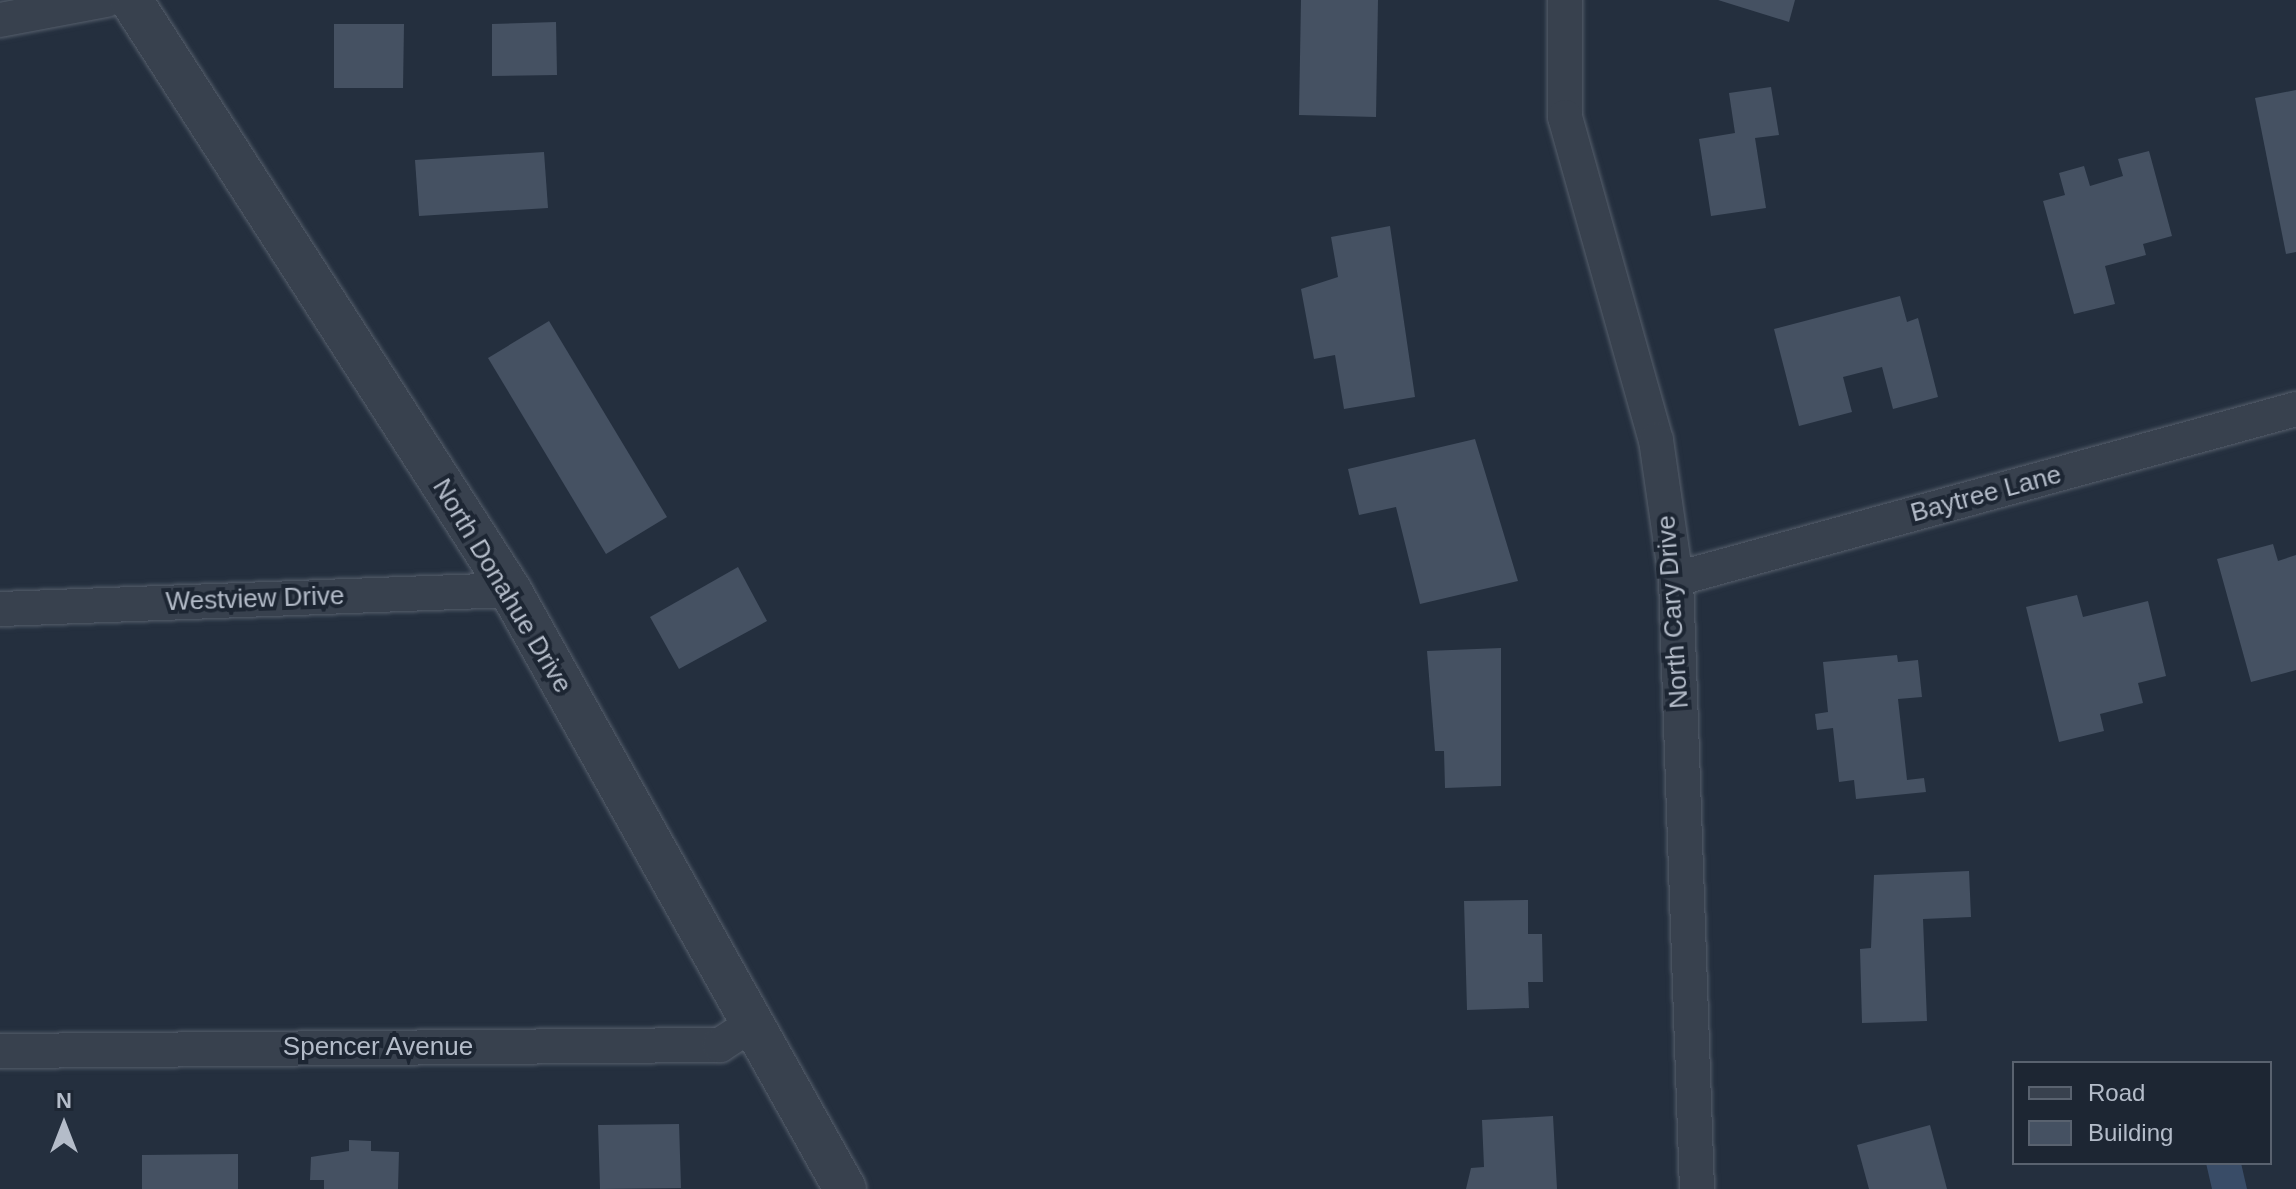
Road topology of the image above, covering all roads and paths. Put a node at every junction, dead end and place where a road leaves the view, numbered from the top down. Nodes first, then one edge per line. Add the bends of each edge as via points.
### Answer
1 (106, 0) edge
2 (131, 0) edge
3 (1565, 0) edge
4 (0, 20) edge
5 (2296, 409) edge
6 (1676, 579) junction
7 (510, 590) junction
8 (0, 609) edge
9 (751, 1025) junction
10 (0, 1051) edge
11 (845, 1189) edge
12 (1697, 1189) edge

1 - 4 street
2 - 7 street, North Donahue Drive
3 - 6 street, North Cary Drive via 1565,117 1656,440
5 - 6 street, Baytree Lane
6 - 12 street, North Cary Drive
7 - 8 street, Westview Drive
7 - 9 street, North Donahue Drive
9 - 10 street, Spencer Avenue via 720,1045
9 - 11 street, North Donahue Drive

